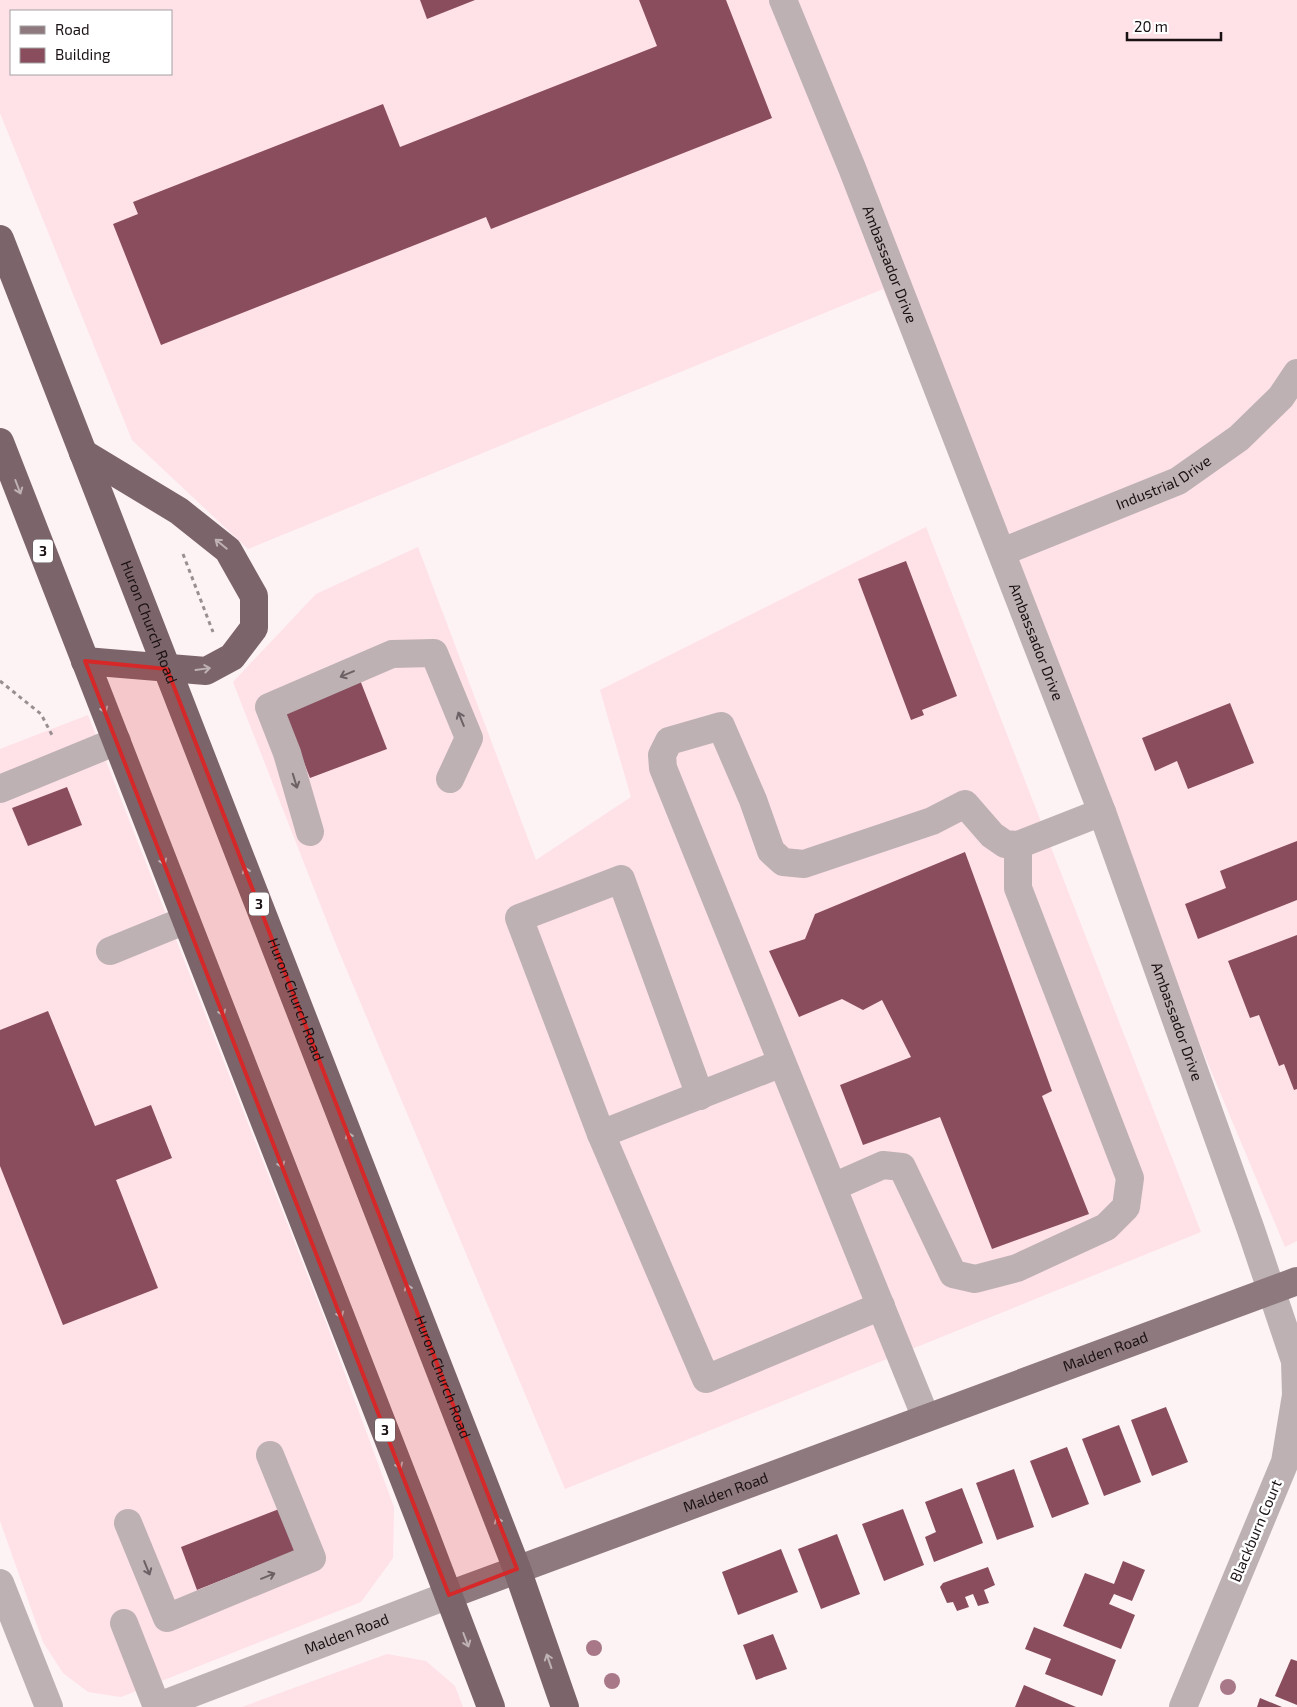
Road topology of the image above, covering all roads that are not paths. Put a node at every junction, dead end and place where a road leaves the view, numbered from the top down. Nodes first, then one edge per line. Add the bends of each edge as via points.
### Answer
1 (783, 0) edge
2 (0, 239) edge
3 (1297, 373) edge
4 (0, 442) edge
5 (83, 453) junction
6 (1002, 552) junction
7 (85, 661) junction
8 (167, 669) junction
9 (117, 741) junction
10 (450, 779) dead end
11 (0, 789) edge
12 (1102, 812) junction
13 (310, 832) dead end
14 (1018, 845) junction
15 (186, 920) junction
16 (110, 951) dead end
17 (782, 1063) junction
18 (700, 1096) junction
19 (601, 1134) junction
20 (832, 1187) junction
21 (1285, 1285) edge
22 (881, 1306) junction
23 (926, 1418) junction
24 (270, 1455) dead end
25 (128, 1523) dead end
26 (517, 1569) junction
27 (0, 1583) edge
28 (449, 1594) junction
29 (124, 1623) dead end
30 (49, 1707) edge
31 (157, 1707) edge
32 (491, 1707) edge
33 (565, 1707) edge
34 (1182, 1707) edge

1 - 6 street, Ambassador Drive via 856,177
2 - 5 highway, Huron Church Road / 3
3 - 6 street, Industrial Drive via 1281,397 1239,438 1178,481
4 -> 7 highway, 3
5 - 8 highway, Huron Church Road / 3
8 -> 5 highway via 206,671 232,656 254,628 254,596 228,550 179,511
6 - 12 street, Ambassador Drive
7 - 8 highway
7 -> 9 highway, 3
26 -> 8 highway, Huron Church Road / 3
9 - 11 street
9 -> 15 highway, 3
10 -> 13 street via 469,738 434,653 392,654 269,707 287,753
12 - 14 street
12 - 21 street, Ambassador Drive
14 - 17 street via 1005,844 992,835 965,804 932,821 804,864 782,862 771,851 721,726 670,741 662,755 663,768
14 - 20 street via 1018,888 1130,1178 1126,1207 1106,1227 1017,1268 975,1278 953,1274 902,1167 883,1165
15 - 16 street
15 -> 28 highway, 3
17 - 18 street
17 - 20 street
18 - 19 street
18 - 19 street via 621,879 519,918
19 - 22 street via 706,1378
20 - 22 street
21 - 23 main road, Malden Road
21 - 34 street, Blackburn Court via 1284,1331 1295,1361 1296,1395 1285,1462
22 - 23 street
23 - 26 main road, Malden Road
25 -> 24 street via 167,1618 312,1558
26 - 28 main road, Malden Road
33 -> 26 highway, Huron Church Road / 3
27 - 30 street
28 - 31 street, Malden Road
28 -> 32 highway, 3
29 - 31 street

